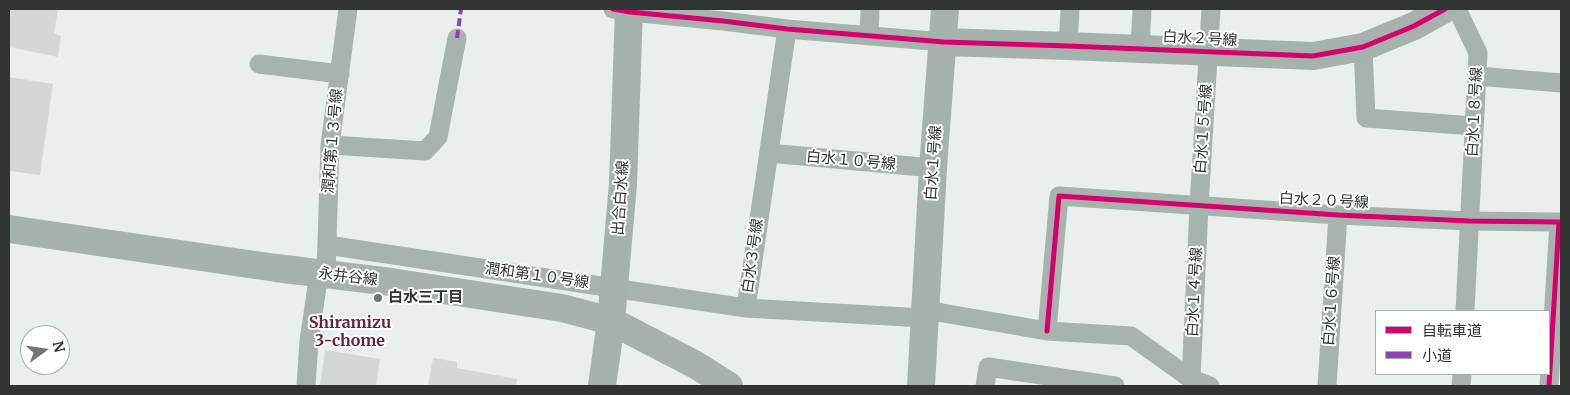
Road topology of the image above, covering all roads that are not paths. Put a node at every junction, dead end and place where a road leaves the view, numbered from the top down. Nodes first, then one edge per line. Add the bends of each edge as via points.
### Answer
1 (348, 9) edge
2 (870, 9) edge
3 (945, 9) edge
4 (1070, 9) edge
5 (1142, 9) edge
6 (1212, 9) edge
7 (1446, 9) edge
8 (1457, 9) edge
9 (624, 10) edge
10 (724, 15) edge
11 (787, 29) junction
12 (870, 36) junction
13 (457, 38) dead end
14 (944, 42) junction
15 (1068, 46) junction
16 (1363, 47) junction
17 (1140, 49) junction
18 (1208, 52) junction
19 (259, 64) dead end
20 (340, 74) junction
21 (1477, 76) junction
22 (1561, 83) edge
23 (1474, 126) junction
24 (330, 145) junction
25 (769, 153) junction
26 (933, 168) junction
27 (1199, 206) junction
28 (1338, 215) junction
29 (1560, 219) edge
30 (1469, 221) junction
31 (9, 229) edge
32 (327, 245) junction
33 (496, 270) junction
34 (323, 274) junction
35 (614, 288) junction
36 (493, 298) junction
37 (746, 308) junction
38 (1465, 310) edge
39 (924, 318) junction
40 (611, 321) junction
41 (1047, 331) junction
42 (1191, 379) junction
43 (306, 386) edge
44 (602, 386) edge
45 (729, 386) edge
46 (921, 386) edge
47 (985, 386) edge
48 (1115, 386) edge
49 (1210, 386) edge
50 (1327, 386) edge
51 (1550, 386) edge

1 - 20 street, 潤和第１３号線
2 - 12 street
3 - 14 street, 白水１号線
4 - 15 street
5 - 17 street
6 - 18 street, 白水１５号線
7 - 16 street, 白水２号線
8 - 21 street, 白水１８号線 via 1478,52
9 - 10 street
9 - 35 street, 出合白水線 via 623,184
10 - 11 street
11 - 12 street
11 - 25 street, 白水３号線
12 - 14 street
13 - 24 street via 438,137 425,151
14 - 15 street, 白水２号線
14 - 26 street, 白水１号線
15 - 17 street, 白水２号線
16 - 18 street, 白水２号線 via 1314,56
16 - 23 street via 1366,118
17 - 18 street, 白水２号線
18 - 27 street, 白水１５号線
19 - 20 street
20 - 24 street, 潤和第１３号線
21 - 22 street
21 - 23 street, 白水１８号線
23 - 30 street, 白水１８号線
24 - 32 street, 潤和第１３号線
25 - 26 street, 白水１０号線
25 - 37 street, 白水３号線
26 - 39 street, 白水１号線
27 - 28 street, 白水２０号線
27 - 41 street, 白水２０号線 via 1059,196
27 - 42 street, 白水１４号線
28 - 30 street, 白水２０号線
28 - 50 street, 白水１６号線
29 - 30 street, 白水２０号線
29 - 51 street, 白水２０号線
30 - 38 street, 白水１８号線
31 - 34 street, 永井谷線
32 - 33 street, 潤和第１０号線
32 - 34 street, 潤和第１３号線
33 - 35 street, 潤和第１０号線
33 - 36 street
34 - 36 street, 永井谷線
34 - 43 street, 潤和第１３号線 via 309,341
35 - 37 street, 潤和第１０号線
35 - 40 street, 出合白水線
36 - 40 street, 永井谷線 via 562,308
37 - 39 street, 白水３号線
39 - 41 street via 937,312
39 - 46 street, 白水１号線
40 - 44 street, 出合白水線
40 - 45 street, 永井谷線
41 - 42 street via 1131,336
42 - 49 street
47 - 48 street via 988,367

